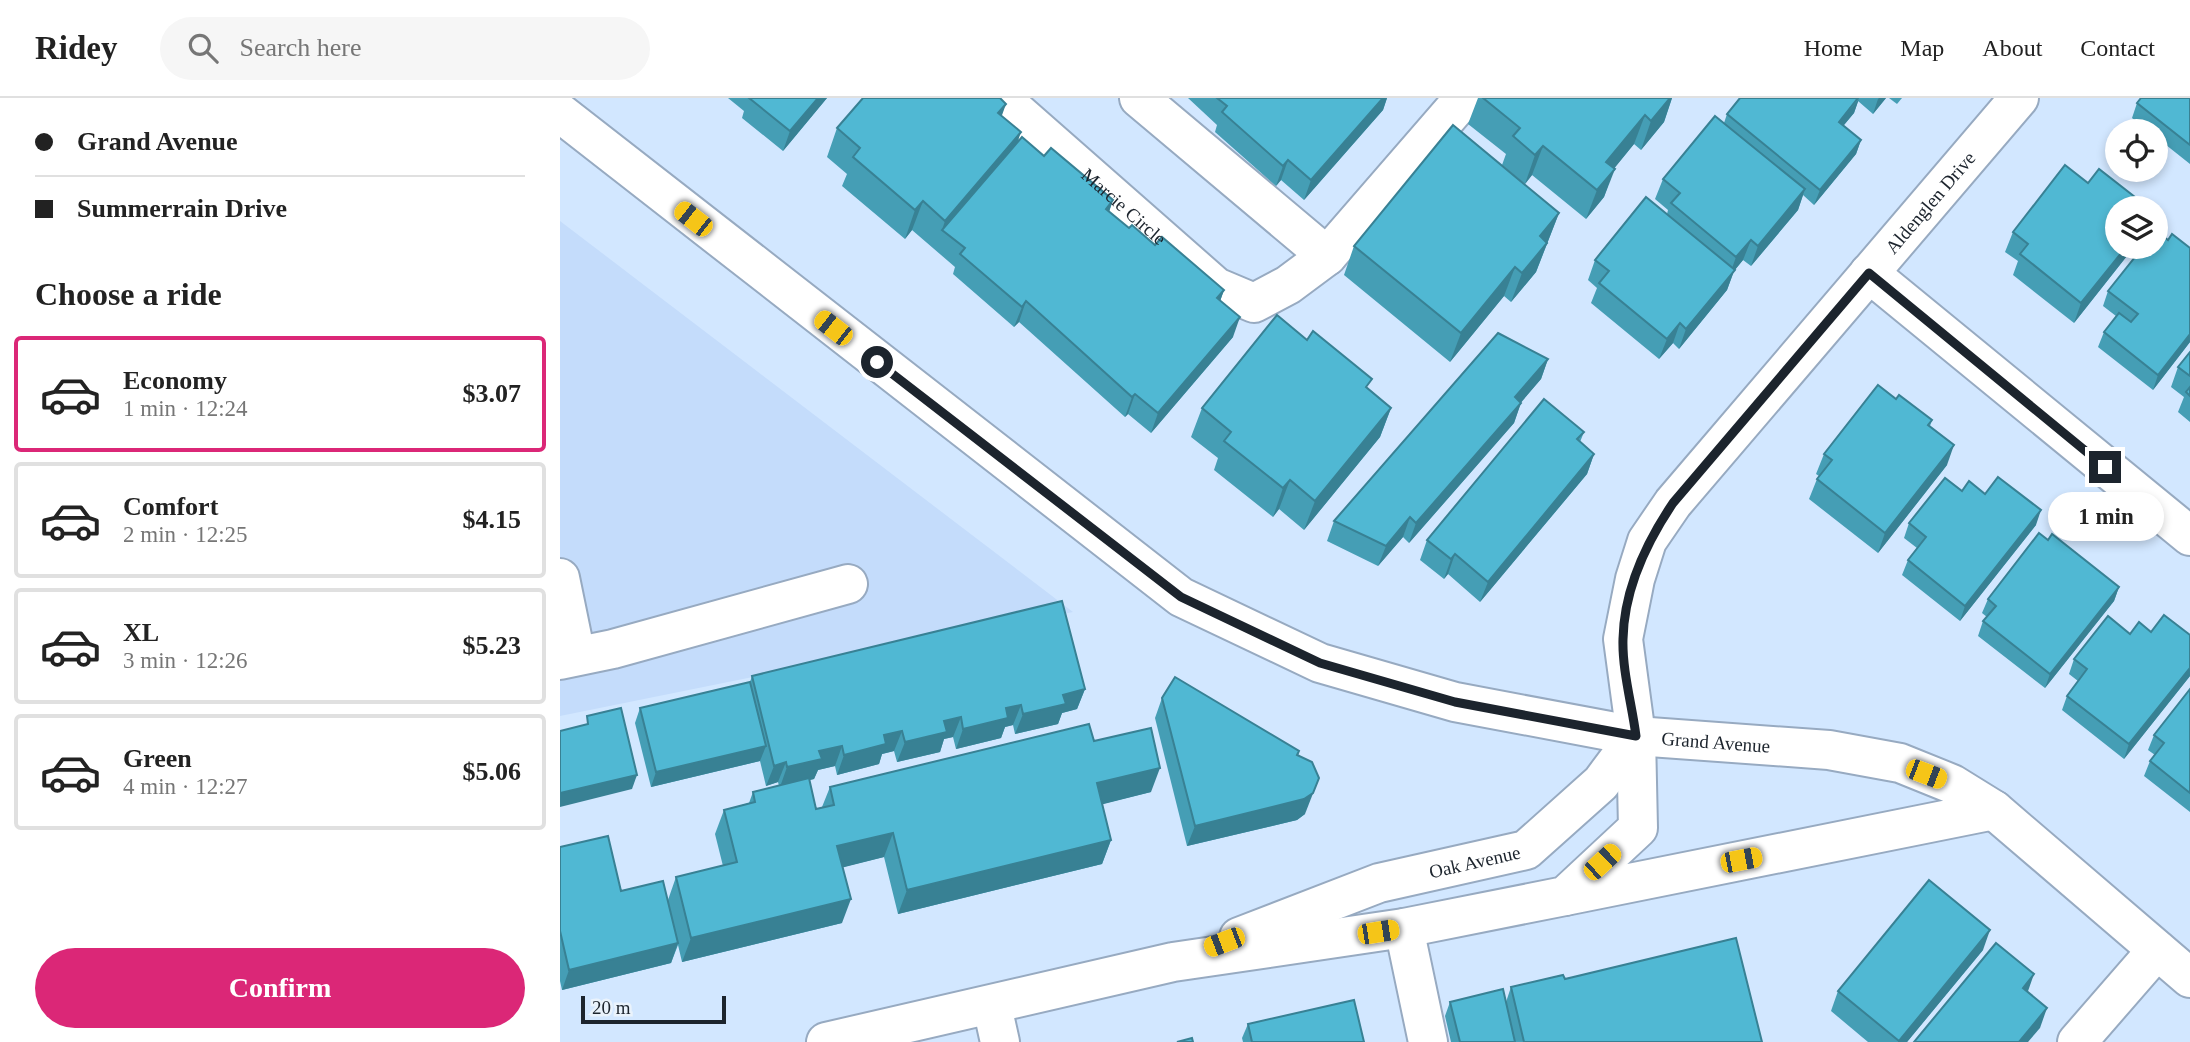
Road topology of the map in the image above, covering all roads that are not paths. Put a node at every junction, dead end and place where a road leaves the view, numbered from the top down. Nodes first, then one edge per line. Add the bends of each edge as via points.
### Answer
1 (1001, 98) edge
2 (1139, 98) edge
3 (1464, 98) edge
4 (2019, 98) edge
5 (560, 113) edge
6 (1327, 256) junction
7 (1869, 273) junction
8 (2190, 536) edge
9 (560, 578) edge
10 (848, 584) dead end
11 (568, 658) edge
12 (1636, 736) junction
13 (1994, 810) junction
14 (1565, 896) junction
15 (1404, 928) junction
16 (2157, 950) junction
17 (1173, 962) junction
18 (2190, 978) edge
19 (996, 1024) edge
20 (826, 1042) edge
21 (1428, 1042) edge
22 (2077, 1042) edge

1 - 6 street, Marcie Circle via 1216,287 1254,303
2 - 6 street
3 - 6 street, Marcie Circle
4 - 7 street, Aldenglen Drive
5 - 12 street, Grand Avenue via 1181,597 1320,663 1455,702
7 - 8 street
7 - 12 street, Aldenglen Drive via 1673,503 1647,541 1634,579 1623,639
9 - 11 street
10 - 11 street
12 - 13 street, Grand Avenue via 1829,750 1900,763 1952,784
12 - 14 street via 1638,828
12 - 17 street, Oak Avenue via 1601,783 1526,850 1379,883
13 - 14 street, Oak Avenue
13 - 16 street, Grand Avenue
14 - 15 street, Oak Avenue
15 - 17 street, Oak Avenue
15 - 21 street
16 - 18 street, Grand Avenue
16 - 22 street
17 - 19 street, Oak Avenue
19 - 20 street, Oak Avenue

